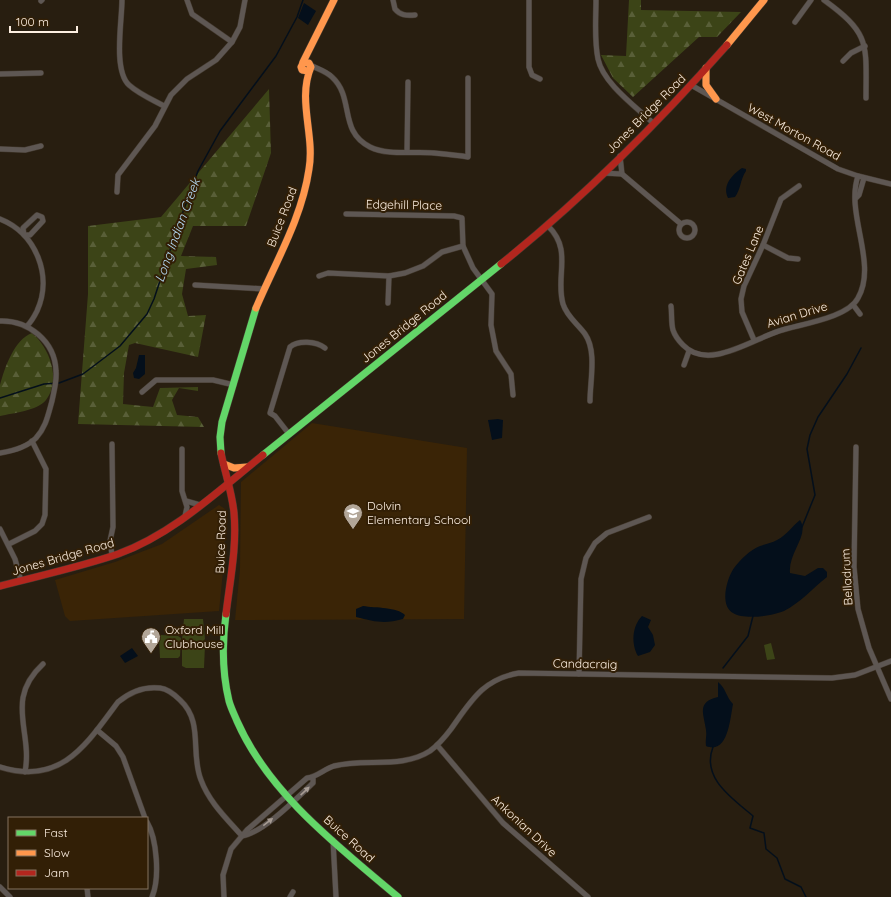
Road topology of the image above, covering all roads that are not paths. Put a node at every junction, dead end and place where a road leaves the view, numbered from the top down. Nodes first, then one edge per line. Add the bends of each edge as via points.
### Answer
1 (122, 0) edge
2 (187, 0) edge
3 (245, 0) edge
4 (334, 0) edge
5 (393, 0) edge
6 (529, 0) edge
7 (596, 0) edge
8 (764, 0) edge
9 (811, 0) edge
10 (824, 0) edge
11 (415, 15) dead end
12 (795, 22) dead end
13 (232, 42) junction
14 (865, 46) junction
15 (843, 61) dead end
16 (307, 67) junction
17 (706, 68) junction
18 (41, 73) dead end
19 (0, 74) edge
20 (468, 78) dead end
21 (540, 79) dead end
22 (408, 82) dead end
23 (692, 85) junction
24 (866, 98) dead end
25 (716, 99) junction
26 (164, 106) junction
27 (653, 123) junction
28 (41, 146) dead end
29 (0, 149) edge
30 (407, 152) junction
31 (620, 156) junction
32 (603, 174) junction
33 (622, 174) junction
34 (858, 176) junction
35 (864, 178) junction
36 (891, 184) edge
37 (799, 186) dead end
38 (117, 192) dead end
39 (856, 198) junction
40 (346, 214) dead end
41 (0, 220) edge
42 (681, 224) dead end
43 (548, 226) junction
44 (763, 245) junction
45 (463, 246) junction
46 (798, 259) dead end
47 (319, 276) dead end
48 (389, 276) junction
49 (482, 280) junction
50 (195, 285) dead end
51 (265, 289) junction
52 (388, 303) dead end
53 (671, 306) dead end
54 (854, 306) junction
55 (860, 314) dead end
56 (0, 321) edge
57 (27, 326) junction
58 (754, 340) junction
59 (325, 348) dead end
60 (689, 351) junction
61 (684, 365) dead end
62 (234, 385) junction
63 (142, 392) dead end
64 (513, 395) dead end
65 (590, 400) dead end
66 (289, 434) junction
67 (32, 441) junction
68 (112, 444) dead end
69 (856, 447) dead end
70 (182, 448) dead end
71 (0, 453) edge
72 (224, 464) junction
73 (248, 467) junction
74 (229, 482) junction
75 (186, 501) junction
76 (200, 505) junction
77 (185, 516) junction
78 (649, 517) dead end
79 (0, 529) edge
80 (9, 544) junction
81 (112, 556) junction
82 (21, 581) junction
83 (0, 586) edge
84 (891, 661) edge
85 (43, 664) dead end
86 (877, 668) junction
87 (579, 674) junction
88 (891, 699) edge
89 (97, 730) junction
90 (437, 745) junction
91 (0, 767) edge
92 (25, 772) junction
93 (313, 777) junction
94 (287, 795) junction
95 (293, 802) junction
96 (145, 817) edge
97 (148, 824) edge
98 (242, 836) junction
99 (333, 840) junction
100 (0, 887) edge
101 (10, 897) edge
102 (152, 897) edge
103 (224, 897) edge
104 (336, 897) edge
105 (398, 897) edge
106 (588, 897) edge

1 - 26 street via 121,79
2 - 13 street via 192,14
3 - 13 street via 240,27
4 - 16 main road, Buice Road via 309,53
5 - 11 street via 394,9 400,14
6 - 21 street via 529,67 532,75
7 - 27 street via 596,47 603,72 610,82
8 - 17 main road, Jones Bridge Road
9 - 12 street
10 - 14 street via 855,25
13 - 26 street via 216,60 180,85
14 - 15 street via 851,53
14 - 24 street
16 - 30 street via 322,70 332,76 345,96 351,129 362,142 379,150
16 - 51 main road, Buice Road via 305,89 311,147 306,185
17 - 23 main road, Jones Bridge Road
17 - 25 main road via 704,81
18 - 19 street
20 - 30 street via 468,157
22 - 30 street
23 - 25 street, West Morton Road
23 - 27 main road, Jones Bridge Road
25 - 34 street, West Morton Road via 817,158
26 - 38 street via 155,126 118,175
27 - 31 main road, Jones Bridge Road
28 - 29 street via 25,150
31 - 32 main road, Jones Bridge Road
31 - 33 street
32 - 33 street
32 - 43 main road, Jones Bridge Road
33 - 42 street
34 - 35 street, West Morton Road
34 - 39 street via 854,194
35 - 36 street, West Morton Road
35 - 39 street
37 - 44 street, Gates Lane via 781,199
39 - 54 street via 865,276
40 - 45 street, Edgehill Place via 462,218
41 - 57 street via 24,235 38,257 43,281 39,306
43 - 49 main road, Jones Bridge Road
43 - 65 street via 562,249 564,305 585,334 590,346
44 - 46 street via 788,258
44 - 58 street, Gates Lane via 744,286 741,299 742,312
45 - 48 street via 442,252 412,272
45 - 49 street via 473,268
47 - 48 street via 328,273
48 - 52 street
49 - 64 street via 492,294 492,329 496,351 510,374
49 - 66 main road, Jones Bridge Road
50 - 51 street
51 - 62 main road, Buice Road via 251,322
53 - 60 street via 673,331
54 - 55 street
54 - 58 street, Avian Drive
56 - 57 street
57 - 67 street via 48,344 56,371 56,383 47,420 41,432
58 - 60 street, Avian Drive via 718,355 705,356
59 - 66 street via 302,342 294,343 290,347 270,413
60 - 61 street
62 - 63 street via 213,380 156,380
62 - 72 main road, Buice Road via 220,436
66 - 73 main road, Jones Bridge Road
67 - 71 street via 22,448
67 - 80 street via 46,469 46,515 35,531
68 - 81 street
69 - 86 street, Belladrum via 855,590 862,629
70 - 75 street via 182,491
72 - 73 main road via 232,468
72 - 74 main road, Buice Road
73 - 74 main road, Jones Bridge Road
74 - 76 main road, Jones Bridge Road
74 - 94 main road, Buice Road via 235,532 223,644 225,690 232,716 244,737
75 - 76 street
75 - 77 street
76 - 77 main road, Jones Bridge Road
77 - 81 main road, Jones Bridge Road via 156,536
78 - 87 street via 607,533 595,543 586,558 581,579
79 - 80 street
80 - 82 street
81 - 82 main road, Jones Bridge Road
82 - 83 main road, Jones Bridge Road
84 - 86 street, Candacraig
85 - 92 street via 27,685 23,697 21,712 27,762
86 - 87 street, Candacraig via 855,675 832,678
86 - 88 street, Belladrum
87 - 90 street, Candacraig via 519,673 495,680 476,694
89 - 92 street via 67,761 52,768
89 - 96 street via 116,746 123,757
89 - 98 street via 118,702 132,692 155,687 175,695 186,706 194,720 198,767 204,788 212,802
90 - 93 street, Candacraig via 408,760 337,766
90 - 106 street, Ankonian Drive via 503,823
91 - 92 street
93 - 94 street, Candacraig via 307,778
95 -> 93 street via 313,783
94 - 95 main road, Buice Road
94 - 98 street, Candacraig
98 -> 95 street via 251,835
95 - 99 main road, Buice Road
97 - 102 street via 154,836 156,855
98 - 103 street, Candacraig via 231,849 228,858 223,875
99 - 104 street
99 - 105 main road, Buice Road
100 - 101 street

